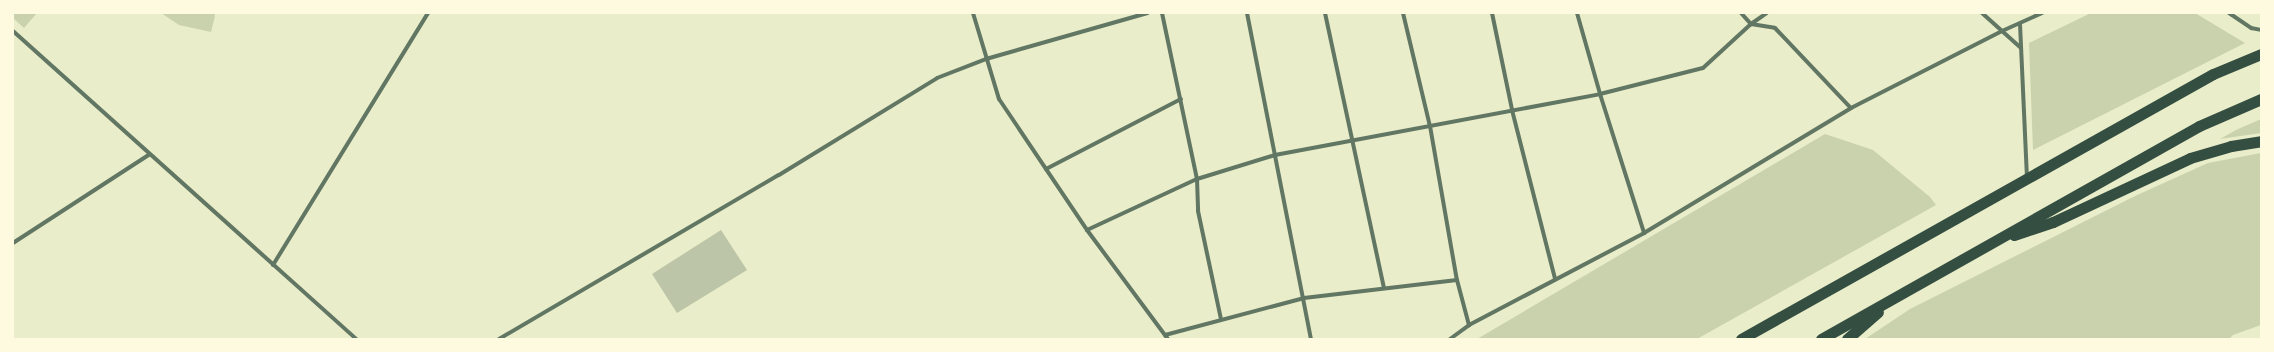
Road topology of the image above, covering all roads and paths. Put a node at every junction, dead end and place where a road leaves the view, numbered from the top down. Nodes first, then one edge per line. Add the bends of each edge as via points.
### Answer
1 (428, 13) edge
2 (973, 13) edge
3 (1148, 13) edge
4 (1162, 13) edge
5 (1248, 13) edge
6 (1325, 13) edge
7 (1404, 13) edge
8 (1492, 13) edge
9 (1577, 13) edge
10 (1741, 13) edge
11 (1767, 13) edge
12 (1982, 13) edge
13 (2042, 13) edge
14 (2229, 13) edge
15 (1751, 24) junction
16 (2020, 24) junction
17 (2261, 30) edge
18 (13, 31) edge
19 (2002, 31) junction
20 (2021, 48) junction
21 (2261, 54) edge
22 (986, 59) junction
23 (1600, 94) junction
24 (1181, 99) junction
25 (2261, 99) edge
26 (1851, 108) junction
27 (1512, 110) junction
28 (1430, 126) junction
29 (1354, 141) junction
30 (2261, 141) edge
31 (150, 154) junction
32 (1275, 155) junction
33 (1046, 168) junction
34 (1197, 179) junction
35 (2027, 180) junction
36 (1087, 230) junction
37 (1644, 233) junction
38 (13, 243) edge
39 (1989, 244) junction
40 (273, 265) junction
41 (1555, 279) junction
42 (1457, 280) junction
43 (1384, 288) junction
44 (1304, 298) junction
45 (1892, 299) junction
46 (1221, 319) junction
47 (1469, 325) junction
48 (1167, 337) edge
49 (356, 339) edge
50 (499, 339) edge
51 (1311, 339) edge
52 (1450, 339) edge
53 (1741, 339) edge
54 (1821, 339) edge
55 (1848, 339) edge

1 - 40 street
2 - 22 street
3 - 22 street
4 - 24 street
5 - 32 street
6 - 29 street
7 - 28 street
8 - 27 street
9 - 23 street
10 - 15 street
11 - 15 street
12 - 19 street
13 - 16 street
14 - 17 street via 2251,28
15 - 23 street via 1703,68
15 - 26 street via 1776,28
16 - 19 street
16 - 20 street
18 - 31 street
19 - 20 street
19 - 26 street
20 - 35 street
21 - 35 highway via 2213,74
22 - 33 street via 999,99
22 - 50 street via 936,78 779,175
23 - 27 street
23 - 37 street
24 - 33 street
24 - 34 street
25 - 39 highway via 2199,126
26 - 37 street
27 - 28 street
27 - 41 street
28 - 29 street
28 - 42 street
29 - 32 street
29 - 43 street
30 - 39 highway via 2231,146 2190,158 2053,222
31 - 38 street
31 - 40 street
32 - 34 street
32 - 44 street
33 - 36 street
34 - 36 street
34 - 46 street via 1198,211
35 - 53 highway
36 - 48 street
37 - 41 street
39 - 45 highway
40 - 49 street
41 - 47 street
42 - 43 street
42 - 47 street
43 - 44 street
44 - 46 street
44 - 51 street
45 - 54 highway
45 - 55 highway
46 - 48 street
47 - 52 street

